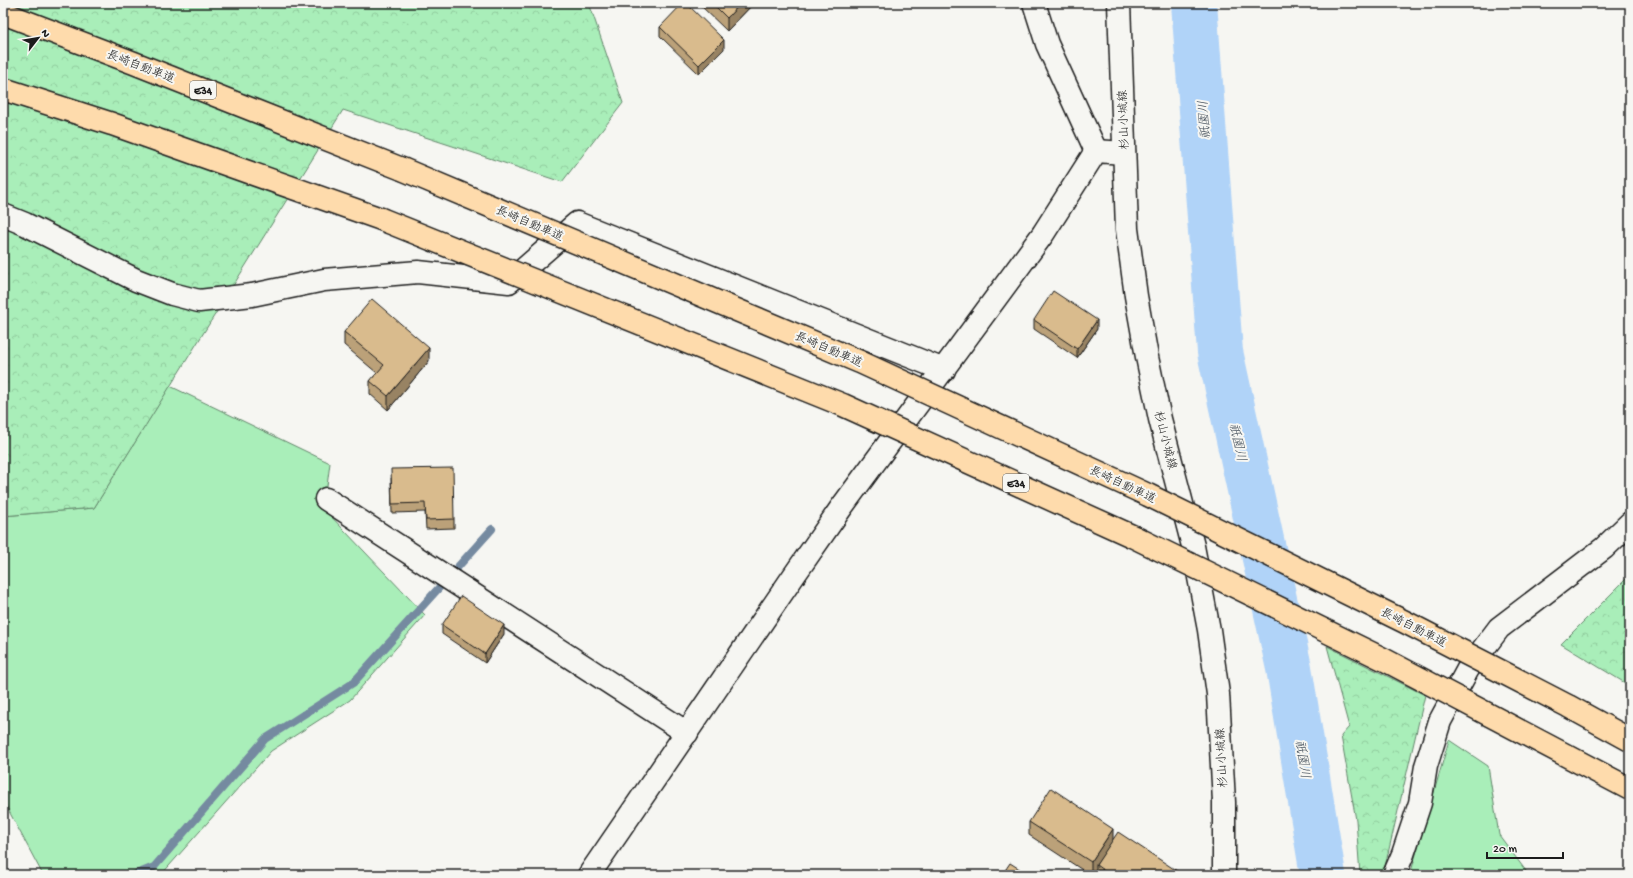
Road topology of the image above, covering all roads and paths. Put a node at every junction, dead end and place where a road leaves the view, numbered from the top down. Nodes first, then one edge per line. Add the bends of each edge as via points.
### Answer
1 (1034, 3) edge
2 (1119, 3) edge
3 (3, 13) edge
4 (3, 89) edge
5 (1096, 151) junction
6 (1124, 153) junction
7 (3, 216) edge
8 (944, 370) junction
9 (326, 499) dead end
10 (1630, 523) edge
11 (687, 733) junction
12 (1630, 740) edge
13 (1630, 790) edge
14 (589, 875) edge
15 (1224, 875) edge
16 (1394, 875) edge

1 - 5 street via 1047,44
2 - 6 street, 杉山小城線
3 - 12 highway, 長崎自動車道 / E34, bridge via 402,169 860,362 1148,495 1405,622
4 - 13 highway, E34, bridge via 112,124 382,219 844,405 1134,537 1385,660
5 - 6 street
5 - 8 street via 1043,234
6 - 15 street, 杉山小城線 via 1127,229 1136,296 1160,419 1193,546 1210,637 1218,702 1224,802
7 - 8 street via 25,224 136,280 199,301 252,295 324,280 418,272 509,282 577,223
8 - 11 street via 837,514
9 - 11 street
10 - 16 street via 1604,548 1499,628 1468,669 1440,721 1426,766 1420,803
11 - 14 street

